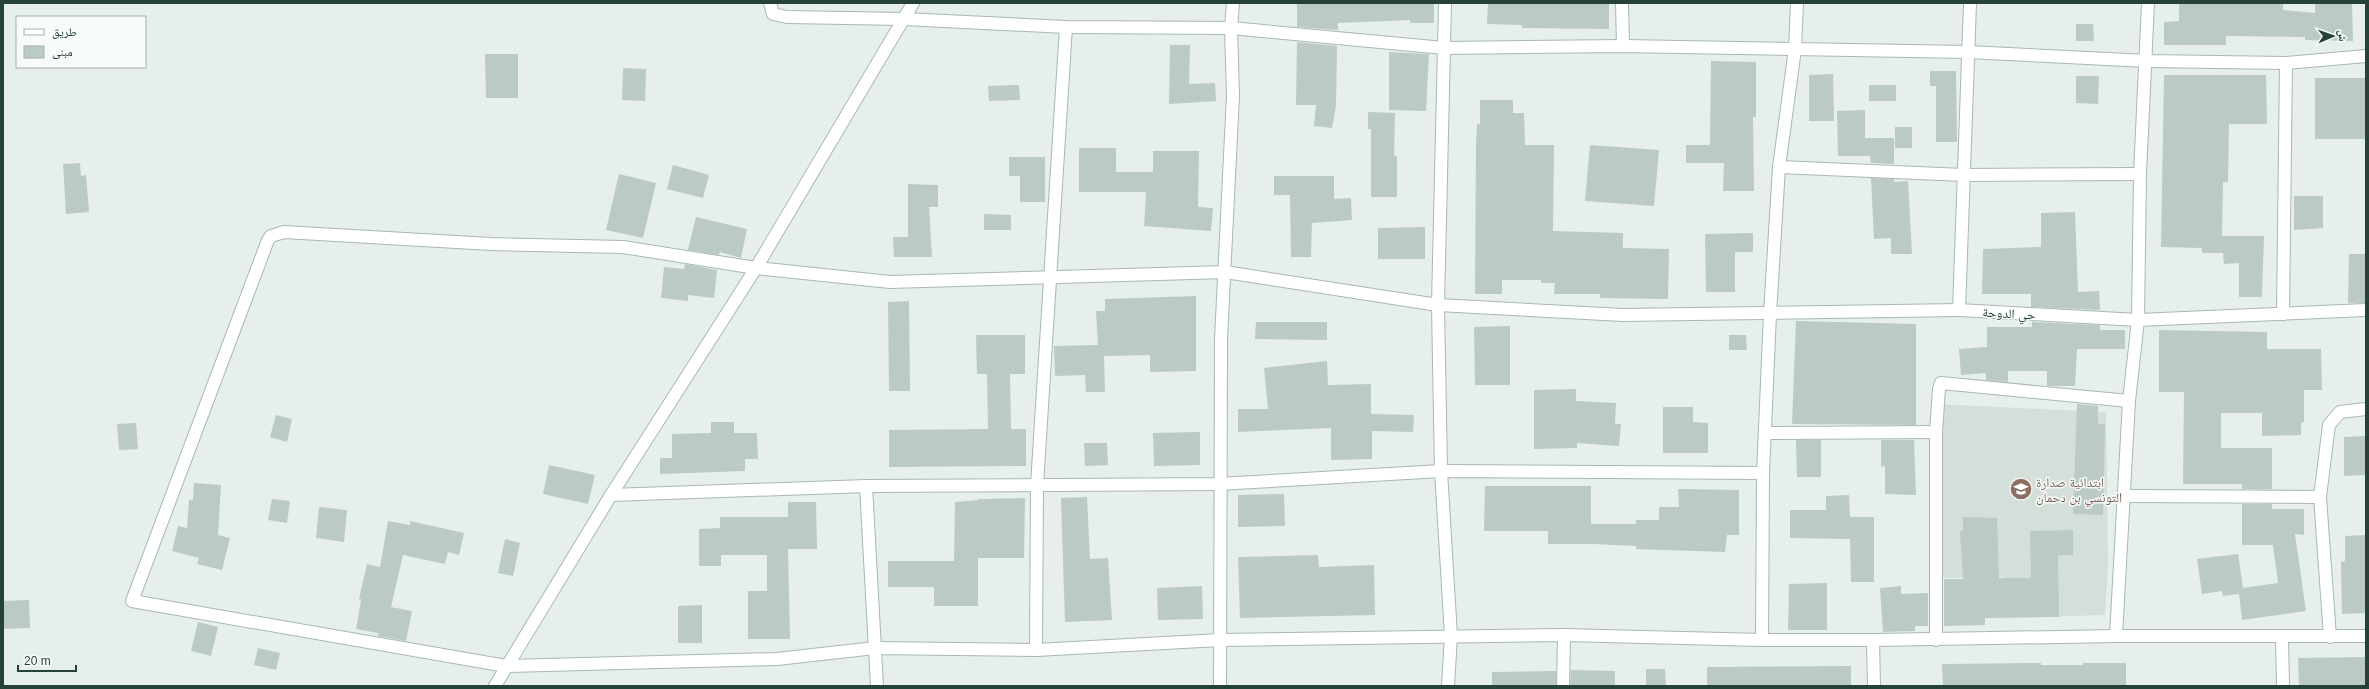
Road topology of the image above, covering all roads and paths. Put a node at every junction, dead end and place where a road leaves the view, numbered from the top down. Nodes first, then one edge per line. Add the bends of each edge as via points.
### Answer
1 (770, 3) edge
2 (913, 3) edge
3 (1233, 3) edge
4 (1445, 3) edge
5 (1622, 3) edge
6 (1797, 3) edge
7 (1970, 3) edge
8 (2148, 3) edge
9 (904, 19) junction
10 (1066, 27) junction
11 (1231, 28) junction
12 (1623, 46) junction
13 (1444, 48) junction
14 (1795, 49) junction
15 (1968, 52) junction
16 (2366, 56) edge
17 (2147, 61) junction
18 (2286, 63) junction
19 (1779, 167) junction
20 (2140, 174) junction
21 (1964, 175) junction
22 (756, 268) junction
23 (1225, 272) junction
24 (1050, 277) junction
25 (1438, 305) junction
26 (1959, 310) junction
27 (2366, 310) edge
28 (1770, 314) junction
29 (2283, 314) junction
30 (2138, 320) junction
31 (2129, 400) junction
32 (2366, 409) edge
33 (1936, 432) junction
34 (1766, 433) junction
35 (1441, 471) junction
36 (1763, 473) junction
37 (1219, 484) junction
38 (1037, 485) junction
39 (866, 486) junction
40 (611, 495) junction
41 (2125, 496) junction
42 (2320, 497) junction
43 (1564, 635) junction
44 (1451, 636) junction
45 (2116, 636) junction
46 (2366, 636) edge
47 (2282, 637) junction
48 (2330, 637) junction
49 (1220, 640) junction
50 (1762, 640) junction
51 (1873, 640) junction
52 (1936, 640) junction
53 (875, 648) junction
54 (1036, 650) junction
55 (506, 666) junction
56 (495, 686) edge
57 (877, 686) edge
58 (1220, 686) edge
59 (1448, 686) edge
60 (1563, 686) edge
61 (1874, 686) edge
62 (2283, 686) edge

1 - 9 street via 773,14 787,17
2 - 9 street
3 - 11 street
4 - 13 street
5 - 12 street
6 - 14 street
7 - 15 street
8 - 17 street
9 - 10 street
9 - 22 street
10 - 11 street
10 - 24 street
11 - 13 street
11 - 23 street via 1233,95
12 - 13 street
12 - 14 street
13 - 25 street
14 - 15 street
14 - 19 street
15 - 17 street
15 - 21 street
16 - 18 street
17 - 18 street
17 - 20 street
18 - 29 street
19 - 21 street
19 - 28 street
20 - 21 street
20 - 30 street
21 - 26 street
22 - 24 street, حي الدوحة via 890,282
22 - 40 street
22 - 55 street, حي الدوحة via 623,247 491,244 291,232 276,234 268,240 132,602
23 - 24 street, حي الدوحة
23 - 25 street, حي الدوحة
23 - 37 street via 1221,339
24 - 38 street
25 - 28 street, حي الدوحة via 1623,315
25 - 35 street
26 - 28 street, حي الدوحة
26 - 30 street, حي الدوحة
27 - 29 street, حي الدوحة
28 - 34 street
29 - 30 street, حي الدوحة
30 - 31 street
31 - 33 street via 1944,382 1939,389
31 - 41 street
32 - 42 street via 2340,412 2329,425
33 - 34 street
33 - 52 street
34 - 36 street
35 - 36 street
35 - 37 street
35 - 44 street
36 - 50 street
37 - 38 street
37 - 49 street
38 - 39 street
38 - 54 street
39 - 40 street
39 - 53 street
40 - 55 street
41 - 42 street
41 - 45 street
42 - 48 street
43 - 44 street
43 - 50 street
43 - 60 street
44 - 49 street
44 - 59 street
45 - 47 street
45 - 52 street
46 - 48 street
47 - 48 street
47 - 62 street
49 - 54 street
49 - 58 street
50 - 51 street
51 - 52 street
51 - 61 street
53 - 54 street
53 - 55 street via 777,659
53 - 57 street
55 - 56 street

